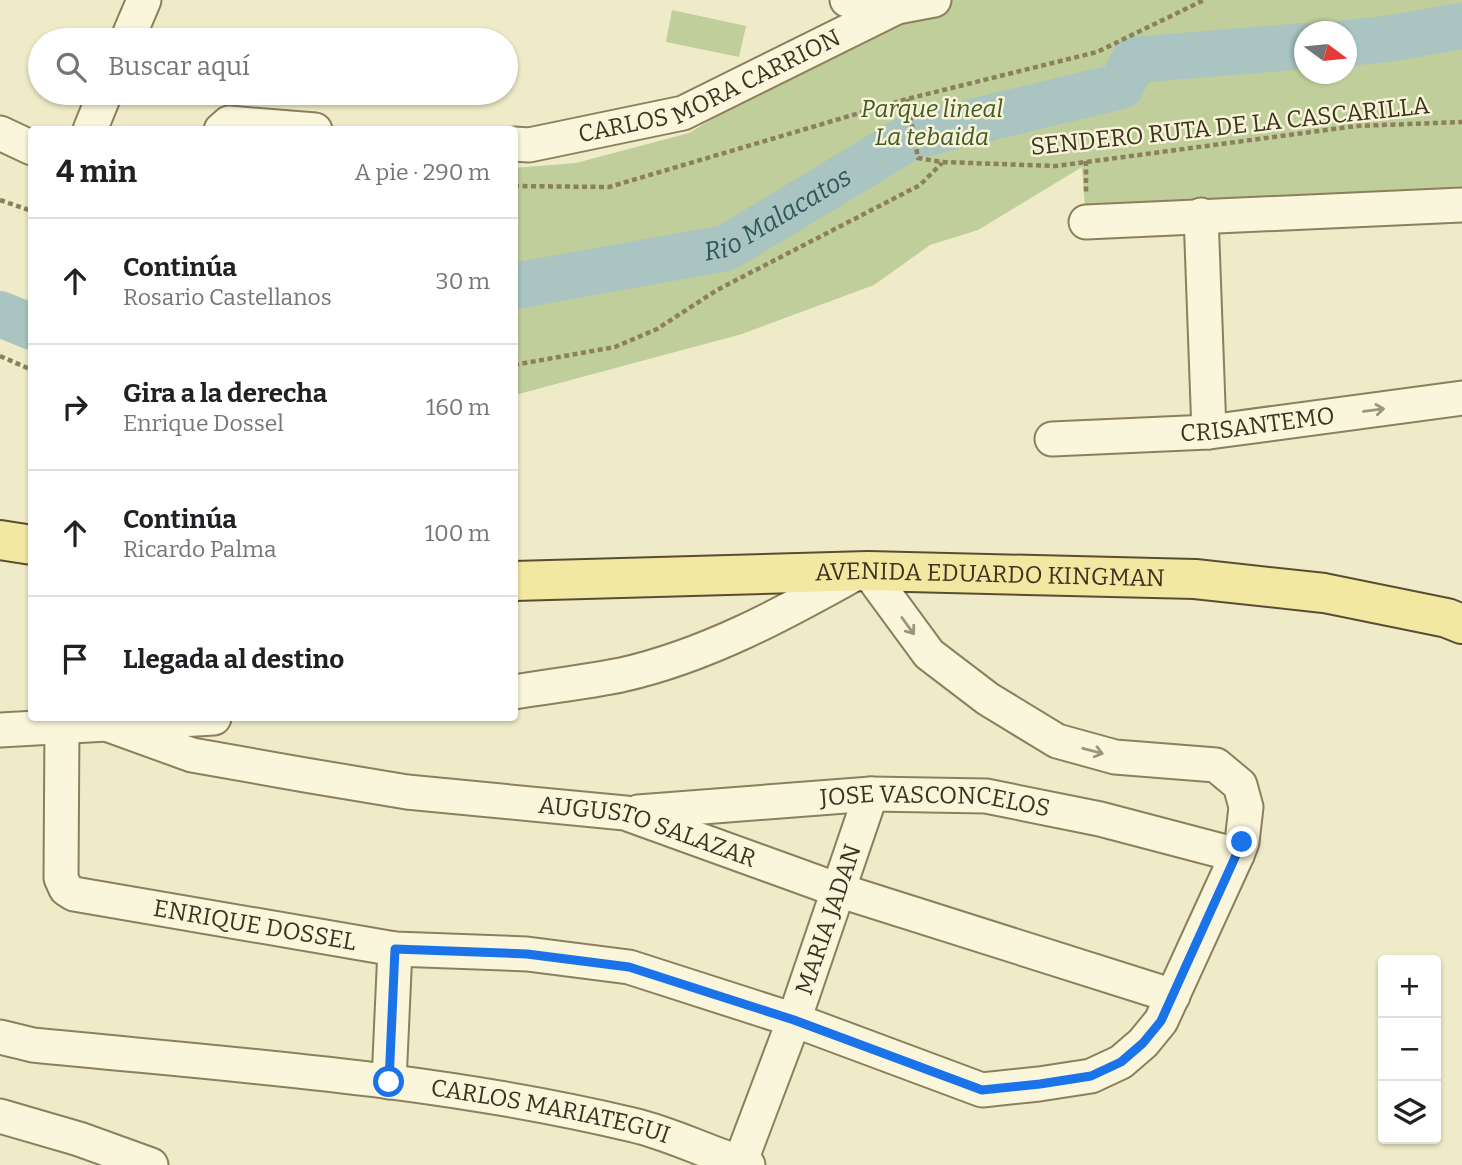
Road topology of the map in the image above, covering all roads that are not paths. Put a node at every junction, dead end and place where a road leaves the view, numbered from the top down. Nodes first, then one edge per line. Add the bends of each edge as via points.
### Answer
1 (144, 0) edge
2 (847, 0) edge
3 (934, 0) edge
4 (897, 7) junction
5 (132, 28) edge
6 (100, 105) edge
7 (92, 126) edge
8 (226, 126) edge
9 (266, 126) edge
10 (0, 134) edge
11 (518, 144) edge
12 (28, 146) edge
13 (1462, 205) edge
14 (1201, 215) junction
15 (1086, 222) dead end
16 (1462, 398) edge
17 (1209, 432) junction
18 (1052, 439) dead end
19 (0, 540) edge
20 (28, 544) edge
21 (863, 571) junction
22 (518, 581) edge
23 (1462, 624) edge
24 (518, 691) edge
25 (169, 721) edge
26 (109, 725) junction
27 (62, 726) junction
28 (0, 730) edge
29 (871, 794) junction
30 (625, 813) junction
31 (1237, 855) junction
32 (838, 890) junction
33 (395, 949) junction
34 (1173, 996) junction
35 (794, 1020) junction
36 (0, 1037) edge
37 (389, 1082) junction
38 (0, 1116) edge
39 (744, 1164) edge
40 (151, 1165) edge

1 - 5 street
2 - 4 street
3 - 4 street
4 - 11 street, CARLOS MORA CARRION via 683,113
6 - 7 street
8 - 9 street
10 - 12 street
13 - 14 street
14 - 15 street
14 - 17 street
17 -> 16 street, CRISANTEMO
17 - 18 street, CRISANTEMO
19 - 20 main road
21 - 22 main road, AVENIDA EDUARDO KINGMAN
21 - 23 main road, AVENIDA EDUARDO KINGMAN via 1195,579 1324,593
21 - 24 street via 770,621 702,650 622,674
21 -> 31 street via 929,654 988,699 1057,741 1115,757 1216,765 1240,785 1247,807
25 - 26 street
26 - 27 street
26 - 30 street, AUGUSTO SALAZAR via 192,755 305,775 407,792
27 - 28 street
27 - 33 street, ENRIQUE DOSSEL via 61,878 65,889
29 - 30 street, JOSE VASCONCELOS
29 - 31 street, JOSE VASCONCELOS via 986,796 1100,819
29 - 32 street, MARIA JADAN
30 - 32 street, AUGUSTO SALAZAR
31 - 34 street
32 - 34 street, AUGUSTO SALAZAR
32 - 35 street, MARIA JADAN
33 - 35 street, ENRIQUE DOSSEL via 527,954 629,967
33 - 37 street
34 - 35 street, ENRIQUE DOSSEL via 1161,1021 1121,1062 1091,1076 982,1090
35 - 39 street, MARIA JADAN
36 - 37 street, CARLOS MARIATEGUI via 33,1045
37 - 39 street, CARLOS MARIATEGUI via 525,1102 636,1125
38 - 40 street

